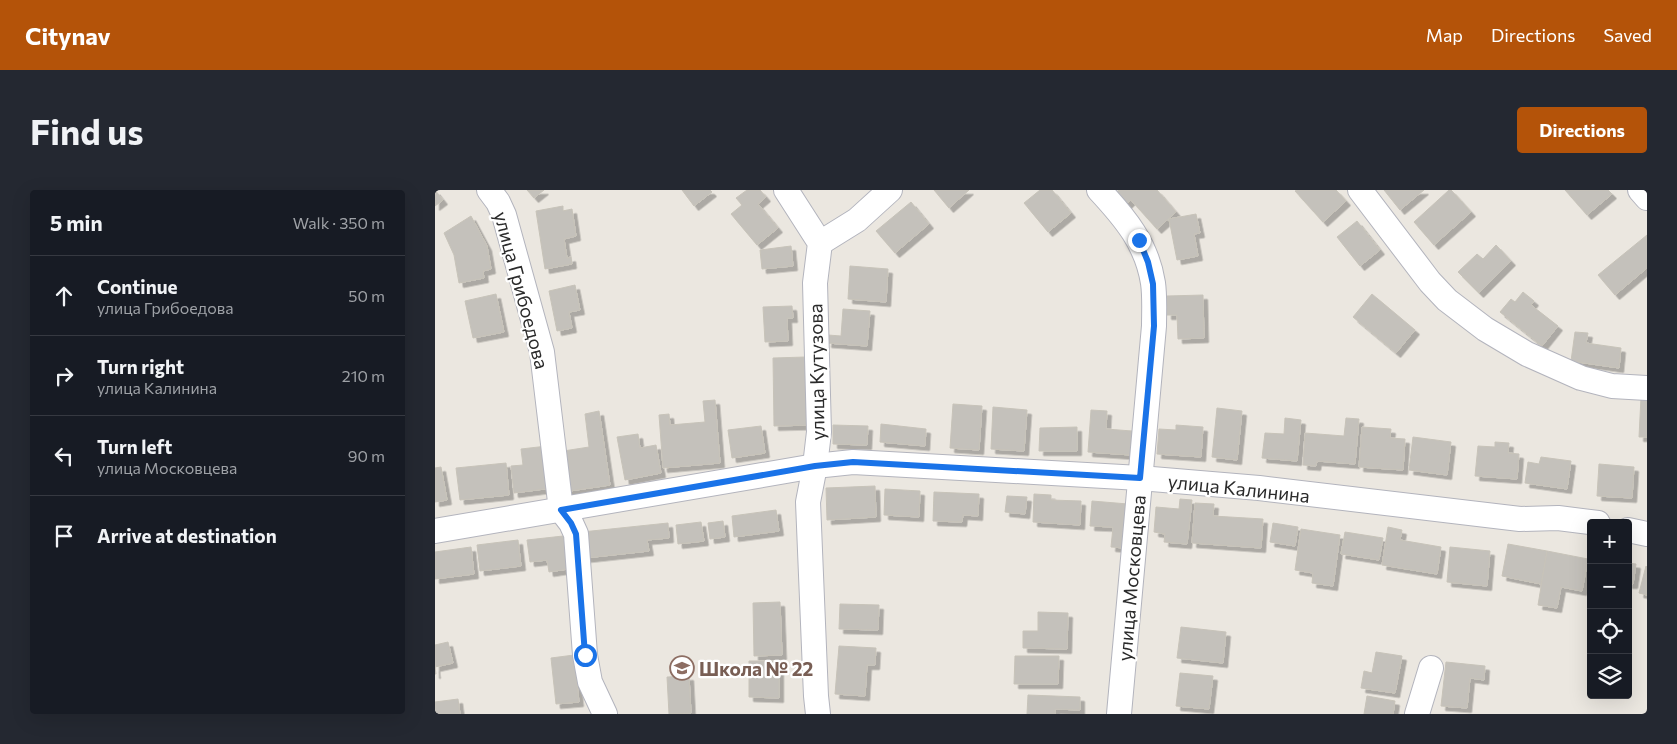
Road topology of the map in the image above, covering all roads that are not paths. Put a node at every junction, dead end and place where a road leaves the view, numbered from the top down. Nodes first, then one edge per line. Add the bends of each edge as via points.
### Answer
1 (489, 190) edge
2 (786, 190) edge
3 (890, 190) edge
4 (1099, 190) edge
5 (1360, 190) edge
6 (1640, 190) edge
7 (1647, 198) edge
8 (820, 243) junction
9 (1647, 388) edge
10 (815, 466) junction
11 (1140, 478) junction
12 (561, 510) junction
13 (1587, 522) edge
14 (435, 531) edge
15 (1632, 531) edge
16 (1647, 534) edge
17 (1431, 668) dead end
18 (605, 714) edge
19 (818, 714) edge
20 (1119, 714) edge
21 (1417, 714) edge

1 - 12 street, улица Грибоедова via 504,215 541,352
2 - 8 street
3 - 8 street via 857,220
4 - 11 street, улица Московцева via 1130,224 1148,262 1153,284 1154,326
5 - 9 street via 1430,282 1447,300 1485,329 1527,354 1581,378 1611,386
6 - 7 street
8 - 10 street, улица Кутузова via 815,283 819,432
10 - 11 street, улица Калинина via 853,462
10 - 12 street, улица Калинина
10 - 19 street, улица Кутузова via 808,502
11 - 13 street, улица Калинина via 1259,488 1520,519
11 - 20 street, улица Московцева
12 - 14 street, улица Калинина
12 - 18 street, улица Грибоедова via 576,534 585,655 590,682
15 - 16 street
17 - 21 street

